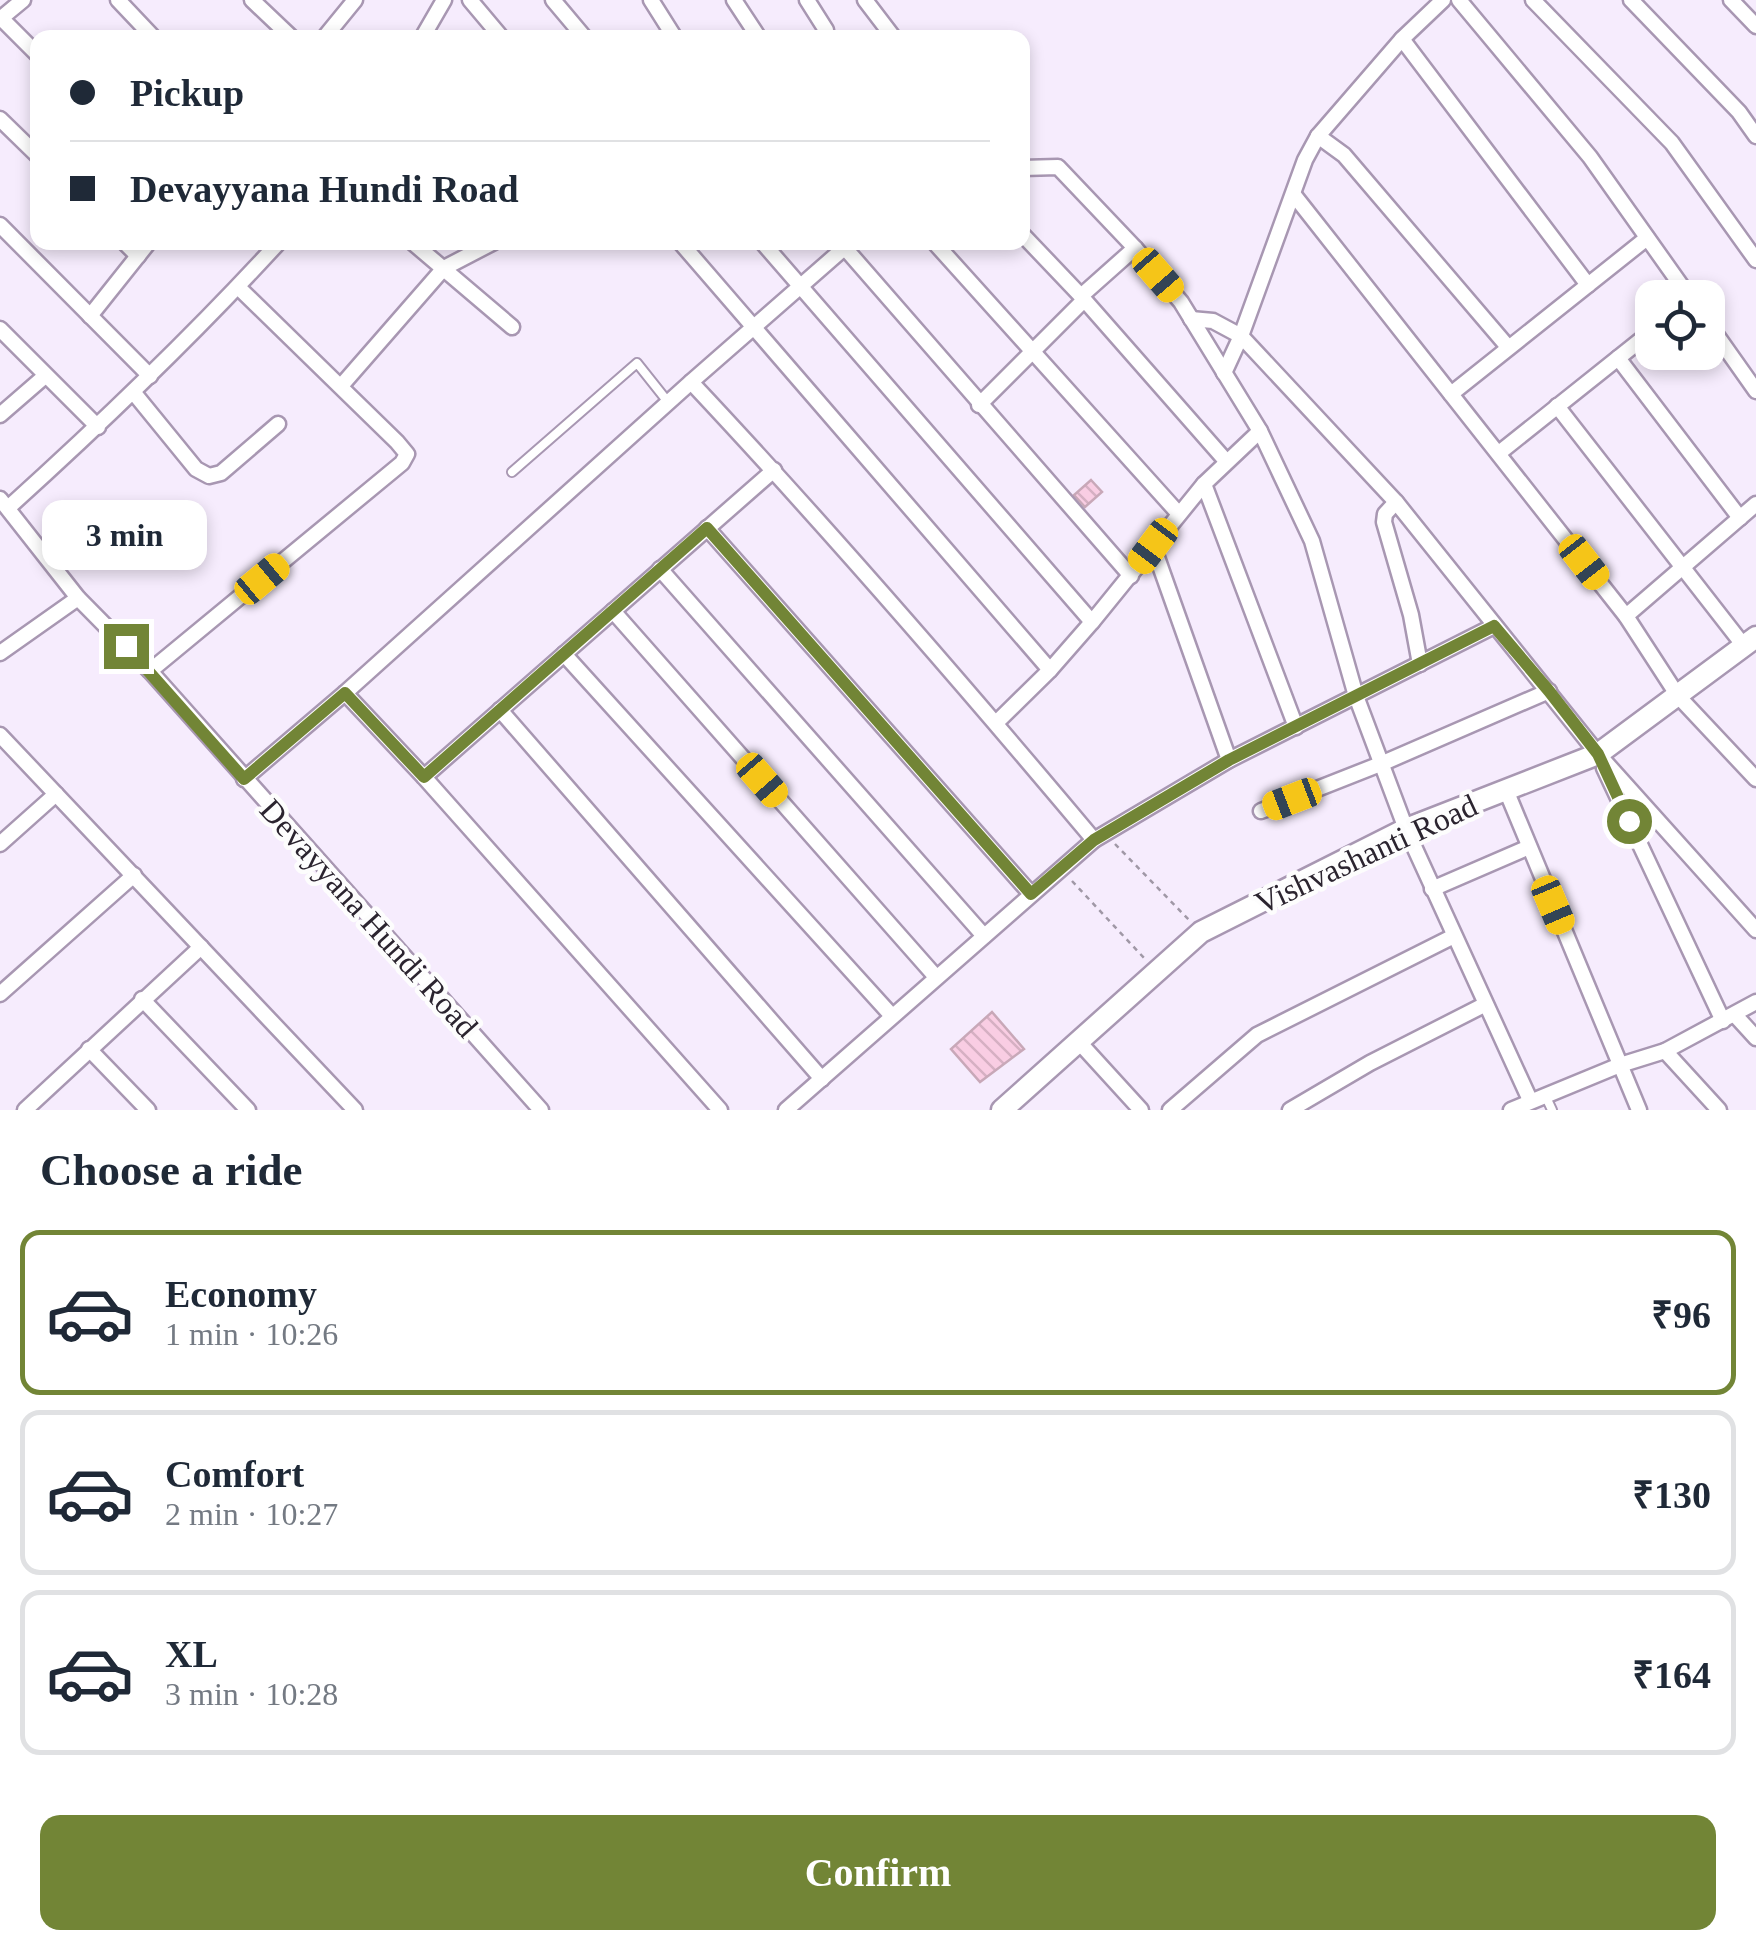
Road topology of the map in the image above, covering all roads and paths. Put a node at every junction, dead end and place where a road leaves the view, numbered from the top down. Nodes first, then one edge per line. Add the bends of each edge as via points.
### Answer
1 (23, 0) edge
2 (118, 0) edge
3 (252, 0) edge
4 (356, 0) edge
5 (444, 0) edge
6 (470, 0) edge
7 (553, 0) edge
8 (651, 0) edge
9 (734, 0) edge
10 (806, 0) edge
11 (865, 0) edge
12 (1442, 0) edge
13 (1459, 0) edge
14 (1533, 0) edge
15 (1630, 0) edge
16 (1730, 0) edge
17 (1, 19) edge
18 (1756, 26) edge
19 (146, 30) edge
20 (284, 30) edge
21 (331, 30) edge
22 (427, 30) edge
23 (495, 30) edge
24 (578, 30) edge
25 (669, 30) edge
26 (754, 30) edge
27 (826, 30) dead end
28 (888, 30) edge
29 (1402, 39) junction
30 (30, 47) edge
31 (0, 119) edge
32 (1318, 136) junction
33 (1756, 136) edge
34 (30, 148) edge
35 (1030, 168) edge
36 (1294, 194) junction
37 (0, 224) edge
38 (1647, 238) junction
39 (1030, 243) edge
40 (1134, 248) junction
41 (132, 250) edge
42 (143, 250) edge
43 (272, 250) edge
44 (422, 250) edge
45 (479, 250) edge
46 (687, 250) edge
47 (769, 250) edge
48 (844, 250) edge
49 (851, 250) edge
50 (941, 250) edge
51 (138, 256) junction
52 (1756, 260) edge
53 (444, 268) junction
54 (1677, 280) edge
55 (1588, 284) junction
56 (238, 287) junction
57 (802, 287) junction
58 (1082, 298) junction
59 (90, 316) junction
60 (1191, 319) junction
61 (512, 327) dead end
62 (754, 328) junction
63 (0, 329) edge
64 (1241, 336) junction
65 (1635, 344) edge
66 (1725, 346) edge
67 (1508, 347) junction
68 (1032, 351) junction
69 (1618, 358) junction
70 (1224, 373) junction
71 (45, 376) junction
72 (150, 376) junction
73 (692, 382) junction
74 (341, 386) junction
75 (1756, 391) edge
76 (134, 392) junction
77 (1451, 394) junction
78 (668, 402) junction
79 (980, 405) junction
80 (1557, 406) junction
81 (0, 415) edge
82 (278, 424) dead end
83 (98, 427) junction
84 (1260, 431) junction
85 (1499, 453) junction
86 (1226, 461) junction
87 (774, 470) junction
88 (512, 472) dead end
89 (1204, 484) junction
90 (1396, 502) junction
91 (4, 503) edge
92 (1756, 504) edge
93 (1179, 514) junction
94 (1740, 518) junction
95 (707, 528) junction
96 (1153, 546) junction
97 (1684, 567) junction
98 (660, 569) junction
99 (1130, 576) junction
100 (78, 598) junction
101 (613, 611) junction
102 (1626, 616) junction
103 (1092, 622) junction
104 (1494, 626) junction
105 (1750, 641) edge
106 (0, 653) edge
107 (564, 654) junction
108 (1420, 664) junction
109 (1050, 670) junction
110 (150, 671) junction
111 (1549, 691) junction
112 (345, 693) junction
113 (1356, 696) junction
114 (1678, 696) junction
115 (500, 710) junction
116 (996, 723) junction
117 (1296, 727) junction
118 (0, 735) edge
119 (1598, 754) junction
120 (1229, 760) junction
121 (1383, 763) junction
122 (1753, 770) edge
123 (424, 777) junction
124 (244, 779) junction
125 (1506, 790) junction
126 (56, 794) junction
127 (1261, 811) dead end
128 (1406, 829) junction
129 (1099, 837) junction
130 (0, 844) edge
131 (1529, 848) junction
132 (1061, 868) junction
133 (134, 875) junction
134 (1432, 889) junction
135 (1031, 894) junction
136 (1756, 930) edge
137 (1202, 932) junction
138 (984, 936) junction
139 (1454, 936) junction
140 (200, 947) junction
141 (1157, 972) junction
142 (936, 978) junction
143 (0, 994) edge
144 (142, 999) junction
145 (1756, 1002) edge
146 (1484, 1004) junction
147 (892, 1016) junction
148 (1729, 1018) junction
149 (1756, 1038) edge
150 (1078, 1042) junction
151 (90, 1049) junction
152 (1665, 1051) junction
153 (1620, 1065) junction
154 (822, 1079) junction
155 (1537, 1098) junction
156 (35, 1107) edge
157 (148, 1110) edge
158 (248, 1110) edge
159 (355, 1110) edge
160 (541, 1110) edge
161 (720, 1110) edge
162 (786, 1110) edge
163 (1002, 1110) edge
164 (1141, 1110) edge
165 (1170, 1110) edge
166 (1290, 1110) edge
167 (1511, 1110) edge
168 (1552, 1110) edge
169 (1639, 1110) edge
170 (1719, 1110) edge

1 - 17 street
2 - 19 street
3 - 20 street
4 - 21 street
5 - 22 street
6 - 23 street
7 - 24 street
8 - 25 street
9 - 26 street
10 - 27 street
11 - 28 street
12 - 29 street
13 - 38 street via 1590,157
14 - 52 street via 1672,143
15 - 33 street
16 - 18 street
17 - 30 street
29 - 32 street
29 - 55 street
31 - 34 street
32 - 36 street
32 - 67 street via 1344,155
35 - 40 street via 1058,167
36 - 64 street
36 - 77 street
37 - 59 street
38 - 54 street
38 - 55 street
39 - 58 street
40 - 58 street
40 - 60 street
41 - 51 street
42 - 51 street
43 - 56 street
44 - 53 street
45 - 53 street
46 - 62 street
47 - 57 street
48 - 57 street
49 - 79 street
50 - 68 street
51 - 59 street
53 - 61 street
53 - 74 street
55 - 67 street
56 - 72 street
56 - 74 street
57 - 62 street
57 - 103 street
58 - 68 street
58 - 86 street
59 - 72 street
60 - 64 street
60 - 70 street
62 - 73 street
62 - 109 street
63 - 71 street
64 - 70 street
64 - 90 street
65 - 69 street
66 - 75 street
67 - 77 street
68 - 79 street
68 - 93 street
69 - 80 street
69 - 94 street
70 - 84 street
71 - 81 street
71 - 83 street
72 - 76 street
73 - 78 street
73 - 87 street
74 - 110 street via 407,454 402,463
76 - 82 street via 196,470 208,476 221,473
76 - 83 street
77 - 85 street
78 - 88 lane via 638,363
78 - 112 street
79 - 99 street
80 - 85 street
80 - 97 street
83 - 91 street
84 - 86 street
84 - 113 street via 1312,541
85 - 102 street
86 - 89 street
87 - 95 street
87 - 116 street
89 - 93 street
89 - 117 street
90 - 104 street
90 - 108 street via 1384,522
91 - 100 street, Devayyana Hundi Road
92 - 94 street
93 - 96 street
94 - 97 street
95 - 98 street
95 - 135 street
96 - 99 street
96 - 120 street
97 - 102 street
97 - 105 street
98 - 101 street
98 - 138 street
99 - 103 street
100 - 106 street
100 - 110 street, Devayyana Hundi Road
101 - 107 street
101 - 142 street
102 - 114 street
103 - 109 street
104 - 108 street
104 - 111 street
105 - 114 street, Vishvashanti Road
107 - 115 street
107 - 147 street
108 - 113 street
109 - 116 street
110 - 124 street, Devayyana Hundi Road
111 - 119 street
111 - 121 street
112 - 123 street
112 - 124 street
113 - 117 street
113 - 121 street
114 - 119 street, Vishvashanti Road
114 - 122 street
115 - 123 street
115 - 154 street
116 - 129 street
117 - 120 street
118 - 126 street
119 - 125 street, Vishvashanti Road
119 - 136 street
119 - 148 street
120 - 129 street
121 - 127 street
121 - 128 street
123 - 161 street
124 - 160 street, Devayyana Hundi Road
125 - 128 street, Vishvashanti Road
125 - 131 street
126 - 130 street
126 - 133 street
128 - 134 street
128 - 137 street, Vishvashanti Road
129 - 132 street
129 - 137 path
131 - 134 street
131 - 153 street
132 - 135 street
132 - 141 path
133 - 140 street
133 - 143 street
134 - 139 street
135 - 138 street
137 - 141 street, Vishvashanti Road
138 - 142 street
139 - 146 street
139 - 165 street via 1257,1036
140 - 144 street
140 - 159 street
141 - 150 street, Vishvashanti Road
142 - 147 street
144 - 151 street
144 - 158 street
145 - 148 street
146 - 155 street
146 - 166 street
147 - 154 street
148 - 149 street
148 - 152 street
150 - 163 street, Vishvashanti Road
150 - 164 street
151 - 156 street
151 - 157 street
152 - 153 street
152 - 170 street
153 - 155 street
153 - 169 street
154 - 162 street
155 - 167 street
155 - 168 lane

